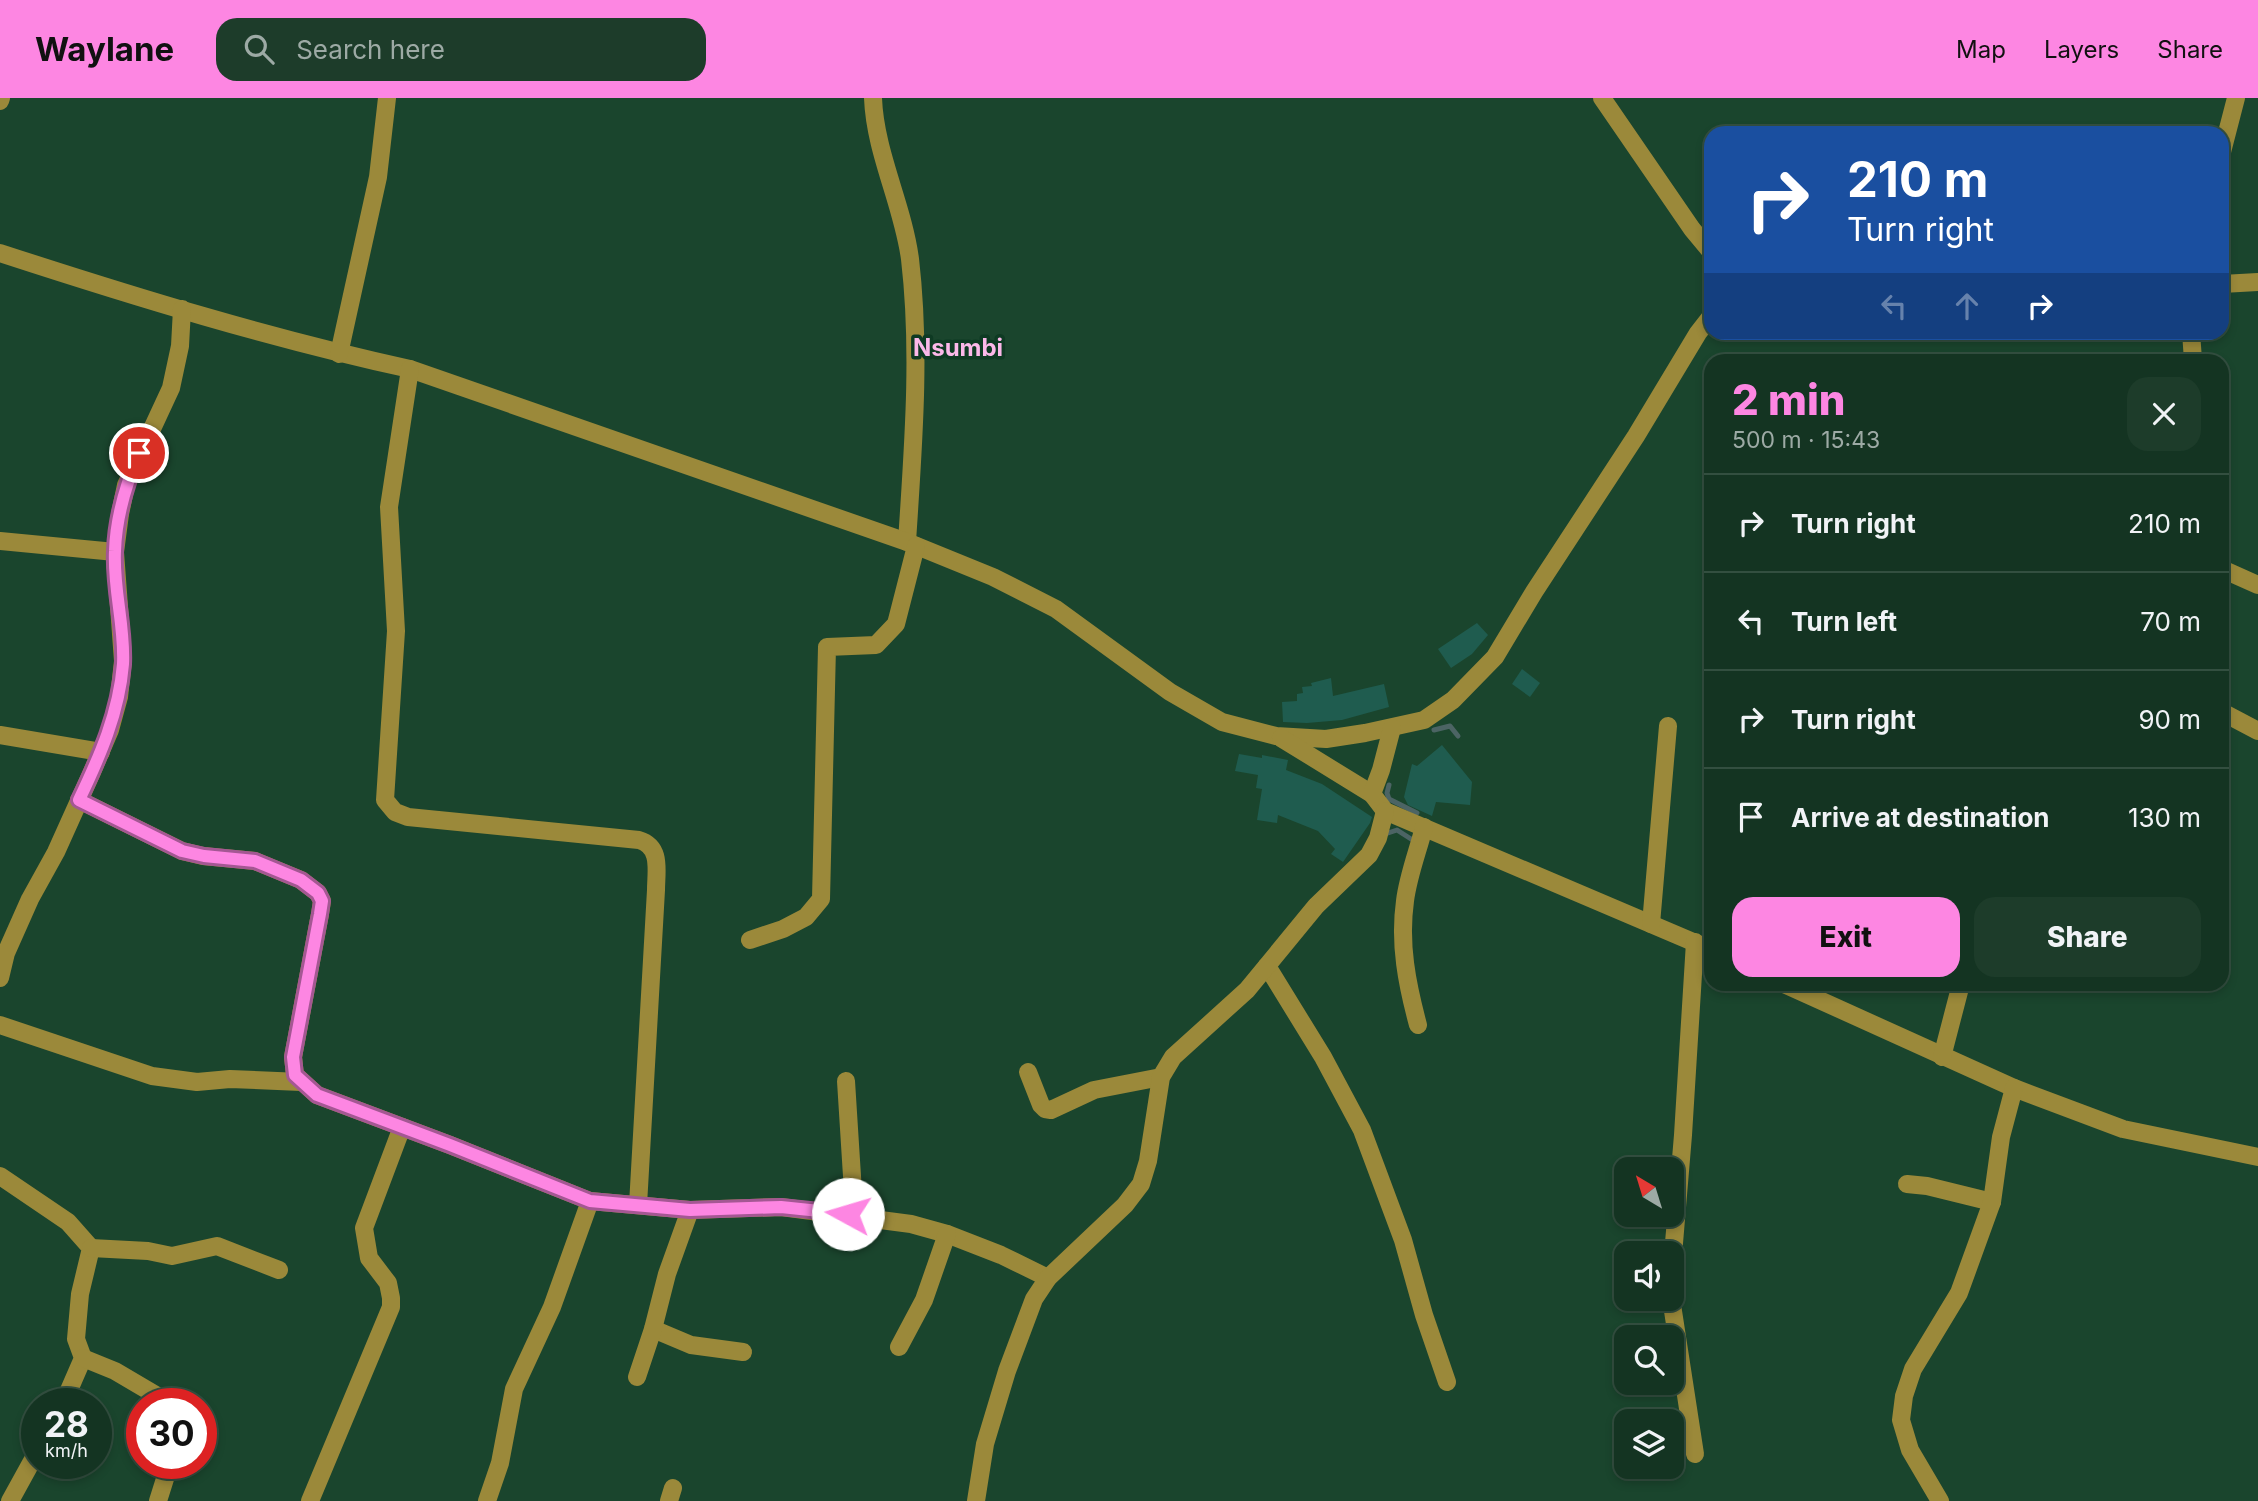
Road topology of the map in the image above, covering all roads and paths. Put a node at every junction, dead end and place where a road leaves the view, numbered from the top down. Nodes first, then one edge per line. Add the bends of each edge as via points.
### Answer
1 (387, 98) edge
2 (873, 98) edge
3 (1602, 98) edge
4 (2236, 98) edge
5 (2229, 126) edge
6 (1704, 243) edge
7 (0, 253) edge
8 (2258, 282) edge
9 (2229, 284) edge
10 (182, 309) junction
11 (1704, 325) edge
12 (339, 354) junction
13 (410, 369) junction
14 (0, 541) edge
15 (911, 544) junction
16 (115, 552) junction
17 (2229, 572) edge
18 (2258, 585) edge
19 (2229, 716) edge
20 (1668, 726) dead end
21 (1392, 728) junction
22 (2258, 731) edge
23 (0, 735) edge
24 (1276, 736) junction
25 (101, 752) junction
26 (1372, 794) junction
27 (79, 800) junction
28 (1385, 811) junction
29 (1424, 827) junction
30 (1651, 924) junction
31 (750, 940) dead end
32 (1703, 946) edge
33 (1268, 966) junction
34 (0, 978) edge
35 (1799, 991) edge
36 (1959, 991) edge
37 (0, 1025) edge
38 (1418, 1025) dead end
39 (1942, 1057) junction
40 (1028, 1072) dead end
41 (1161, 1077) junction
42 (845, 1081) dead end
43 (301, 1082) junction
44 (2014, 1088) junction
45 (402, 1127) junction
46 (2258, 1157) edge
47 (0, 1176) edge
48 (1907, 1184) dead end
49 (590, 1201) junction
50 (1992, 1202) junction
51 (638, 1205) junction
52 (690, 1210) junction
53 (848, 1214) junction
54 (947, 1234) junction
55 (1674, 1241) edge
56 (91, 1248) junction
57 (279, 1270) dead end
58 (1048, 1278) junction
59 (1673, 1311) edge
60 (653, 1329) junction
61 (899, 1347) dead end
62 (743, 1352) dead end
63 (83, 1358) junction
64 (637, 1377) dead end
65 (1447, 1382) dead end
66 (70, 1388) edge
67 (144, 1388) edge
68 (1695, 1454) dead end
69 (22, 1479) edge
70 (165, 1479) edge
71 (10, 1501) edge
72 (158, 1501) edge
73 (310, 1501) edge
74 (486, 1501) edge
75 (976, 1501) edge
76 (1940, 1501) edge

1 - 12 street via 378,177
2 - 15 street via 874,122 909,256 917,341
3 - 6 street
4 - 5 street
7 - 10 street
8 - 9 street
10 - 12 street
10 - 16 street via 171,388 126,485
11 - 21 street via 1495,657 1453,700 1424,720
12 - 13 street
13 - 15 street
13 - 51 street via 389,507 396,631 386,800 408,817 639,840 652,847 656,890
14 - 16 street
15 - 24 street via 993,577 1056,610 1170,692 1222,722
15 - 31 street via 896,624 876,645 827,647 821,899 806,917
16 - 25 street via 123,661 119,697
17 - 18 street
19 - 22 street
20 - 30 street
21 - 24 street via 1326,739
21 - 26 street
23 - 25 street
24 - 26 street
25 - 27 street
26 - 28 street
27 - 34 street via 6,953
27 - 43 street via 182,851 255,861 301,880 318,893 322,901 293,1057 295,1075
28 - 29 street
28 - 33 street via 1369,855 1316,906
29 - 30 street
29 - 38 street via 1405,900 1403,942 1406,979
30 - 32 street
32 - 55 street
33 - 41 street via 1173,1057
33 - 65 street via 1362,1130 1403,1240
35 - 39 street
36 - 39 street
37 - 43 street via 152,1076 197,1082
39 - 44 street
40 - 41 street via 1041,1104 1051,1110 1094,1090
41 - 58 street via 1141,1184
42 - 53 street via 853,1192
43 - 45 street via 317,1095
44 - 46 street via 2123,1129
44 - 50 street
45 - 49 street
45 - 73 street via 364,1228 369,1258 388,1283 391,1307
47 - 56 street via 68,1222
48 - 50 street
49 - 51 street
49 - 74 street via 552,1307 514,1388 500,1463
50 - 76 street via 1959,1293 1913,1369 1904,1396 1900,1420 1910,1450
51 - 52 street
52 - 53 street via 781,1207
52 - 60 street
53 - 54 street
54 - 58 street
54 - 61 street via 924,1300
56 - 57 street via 172,1256 217,1246
56 - 63 street via 76,1339
58 - 75 street via 1034,1299 1007,1371 985,1444
59 - 68 street
60 - 62 street via 691,1345
60 - 64 street
63 - 66 street
63 - 67 street
69 - 71 street
70 - 72 street

